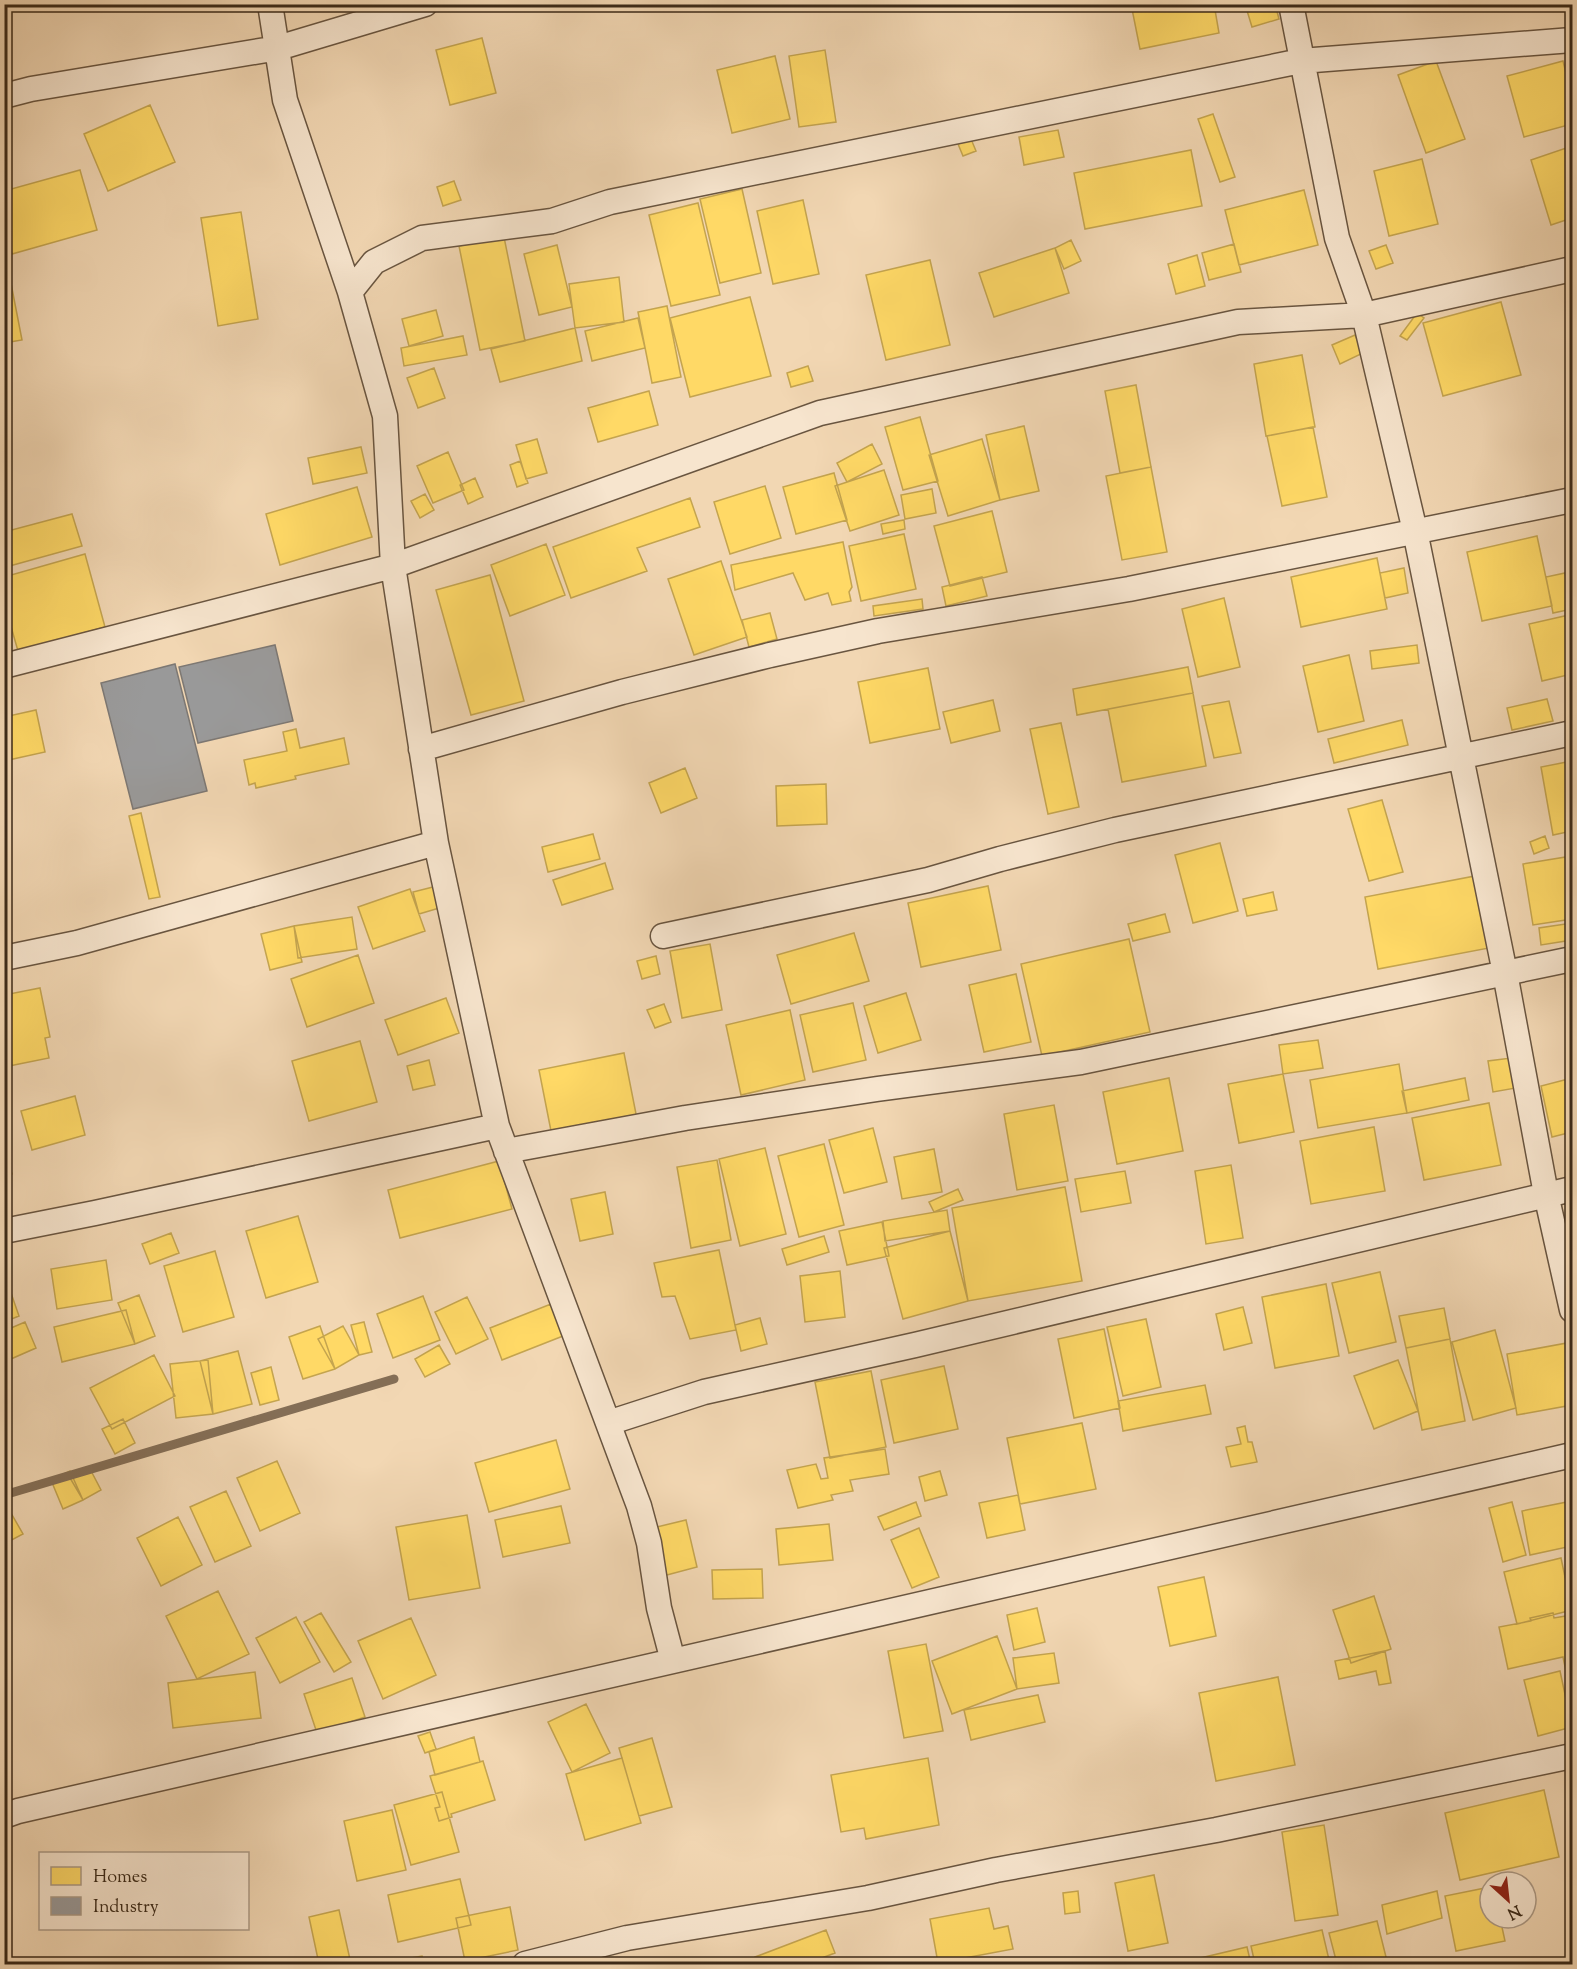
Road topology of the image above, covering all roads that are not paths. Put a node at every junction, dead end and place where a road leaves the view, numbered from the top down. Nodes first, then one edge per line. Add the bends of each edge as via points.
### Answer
1 (270, 4) edge
2 (425, 4) edge
3 (1291, 4) edge
4 (1572, 40) edge
5 (278, 48) junction
6 (1301, 61) junction
7 (4, 96) edge
8 (1572, 269) edge
9 (350, 292) junction
10 (1364, 315) junction
11 (1572, 500) edge
12 (1415, 531) junction
13 (393, 566) junction
14 (4, 666) edge
15 (1572, 733) edge
16 (421, 749) junction
17 (1462, 755) junction
18 (436, 843) junction
19 (663, 936) dead end
20 (4, 958) edge
21 (1572, 960) edge
22 (1505, 972) junction
23 (496, 1126) junction
24 (506, 1151) junction
25 (1572, 1189) edge
26 (1546, 1194) junction
27 (4, 1231) edge
28 (1572, 1310) edge
29 (608, 1423) junction
30 (1572, 1455) edge
31 (672, 1661) junction
32 (1572, 1756) edge
33 (4, 1816) edge
34 (525, 1965) edge

1 - 5 street
2 - 5 street
3 - 6 street
4 - 6 street
5 - 7 street
5 - 9 street via 285,100
6 - 9 street via 610,202 552,221 422,238 374,262
6 - 10 street via 1337,238
8 - 10 street
9 - 13 street via 385,416
10 - 12 street
10 - 13 street via 1239,322 820,413
11 - 12 street
12 - 16 street via 1129,589 878,631 770,654
12 - 17 street
13 - 14 street
13 - 16 street
15 - 17 street
16 - 18 street
17 - 19 street via 1115,830 928,880
17 - 22 street
18 - 20 street via 76,944
18 - 23 street
21 - 22 street
22 - 24 street via 1081,1062 685,1118
22 - 26 street
23 - 24 street
23 - 27 street
24 - 29 street
25 - 26 street
26 - 28 street
26 - 29 street via 704,1392
29 - 31 street via 649,1543
30 - 31 street
31 - 33 street
32 - 34 street via 868,1898 627,1938

